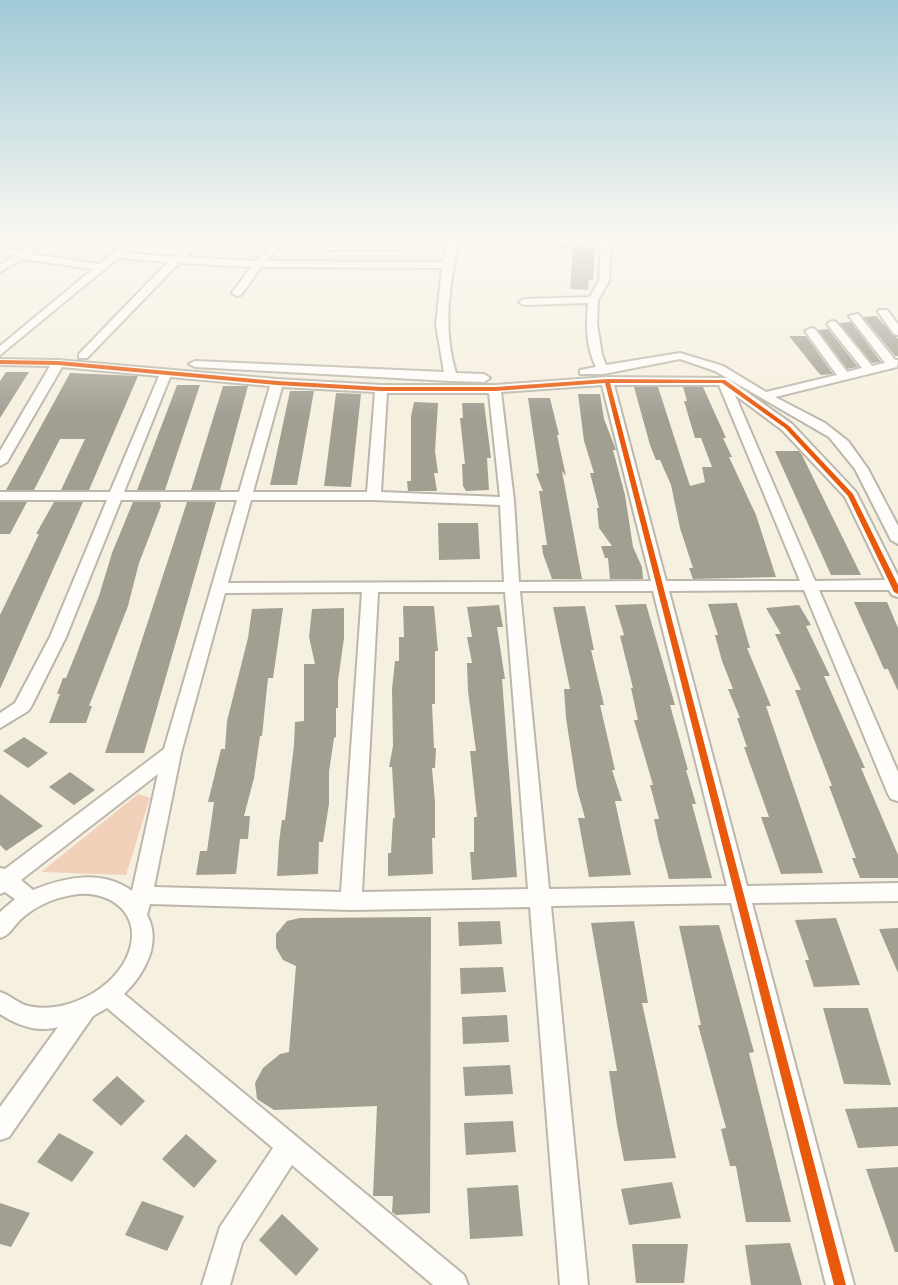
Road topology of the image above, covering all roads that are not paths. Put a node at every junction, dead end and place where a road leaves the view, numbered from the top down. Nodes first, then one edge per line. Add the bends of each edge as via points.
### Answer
1 (64, 298) edge
2 (139, 298) edge
3 (444, 298) edge
4 (593, 300) joint
5 (524, 302) dead end
6 (883, 312) dead end
7 (854, 316) dead end
8 (832, 324) dead end
9 (811, 331) dead end
10 (898, 332) edge
11 (0, 353) edge
12 (83, 356) junction
13 (0, 362) edge
14 (58, 363) junction
15 (895, 364) edge
16 (870, 371) junction
17 (166, 372) junction
18 (605, 376) junction
19 (451, 377) junction
20 (844, 378) junction
21 (723, 381) junction
22 (277, 383) junction
23 (381, 389) junction
24 (495, 389) junction
25 (764, 396) junction
26 (0, 462) edge
27 (374, 495) junction
28 (0, 496) edge
29 (116, 496) junction
30 (245, 496) junction
31 (507, 501) junction
32 (898, 540) edge
33 (660, 586) junction
34 (810, 586) junction
35 (370, 587) junction
36 (512, 587) junction
37 (219, 588) junction
38 (895, 589) edge
39 (0, 722) edge
40 (172, 753) junction
41 (898, 794) edge
42 (2, 880) edge
43 (898, 892) edge
44 (740, 895) junction
45 (540, 898) junction
46 (31, 900) junction
47 (351, 901) junction
48 (140, 903) junction
49 (0, 929) edge
50 (109, 995) junction
51 (0, 1002) edge
52 (84, 1010) junction
53 (0, 1128) edge
54 (289, 1146) junction
55 (216, 1285) edge
56 (454, 1285) edge
57 (574, 1285) edge
58 (840, 1285) edge

1 - 11 street
2 - 12 street
3 - 19 street via 443,354
4 - 5 street
4 - 18 street via 594,342
6 - 10 street
7 - 15 street
8 - 16 street
9 - 20 street
11 - 12 street
12 - 19 street
13 - 14 street
14 - 17 street
14 - 26 street
15 - 16 street
16 - 20 street
17 - 22 street
17 - 29 street
18 - 19 street
18 - 21 street
18 - 24 street
18 - 25 street via 680,356 696,358 721,368
18 - 33 street
20 - 25 street
21 - 34 street
21 - 38 street via 787,426 851,495
22 - 23 street
22 - 30 street
23 - 24 street
23 - 27 street
24 - 31 street
25 - 32 street via 834,435 855,461
27 - 30 street
27 - 31 street
28 - 29 street
29 - 30 street
29 - 39 street via 58,637 22,707
30 - 37 street
31 - 36 street
33 - 34 street
33 - 36 street
33 - 44 street
34 - 38 street
34 - 41 street
35 - 36 street
35 - 37 street
35 - 47 street
36 - 45 street
37 - 40 street
40 - 42 street
40 - 48 street
42 - 46 street
43 - 44 street
44 - 45 street
44 - 58 street
45 - 47 street
45 - 57 street
46 - 48 street via 55,889 81,885 105,887
46 - 49 street
47 - 48 street
48 - 50 street via 144,931 141,953 129,975
50 - 52 street
50 - 54 street
51 - 52 street via 28,1017 56,1018
52 - 53 street
54 - 55 street via 230,1237
54 - 56 street

